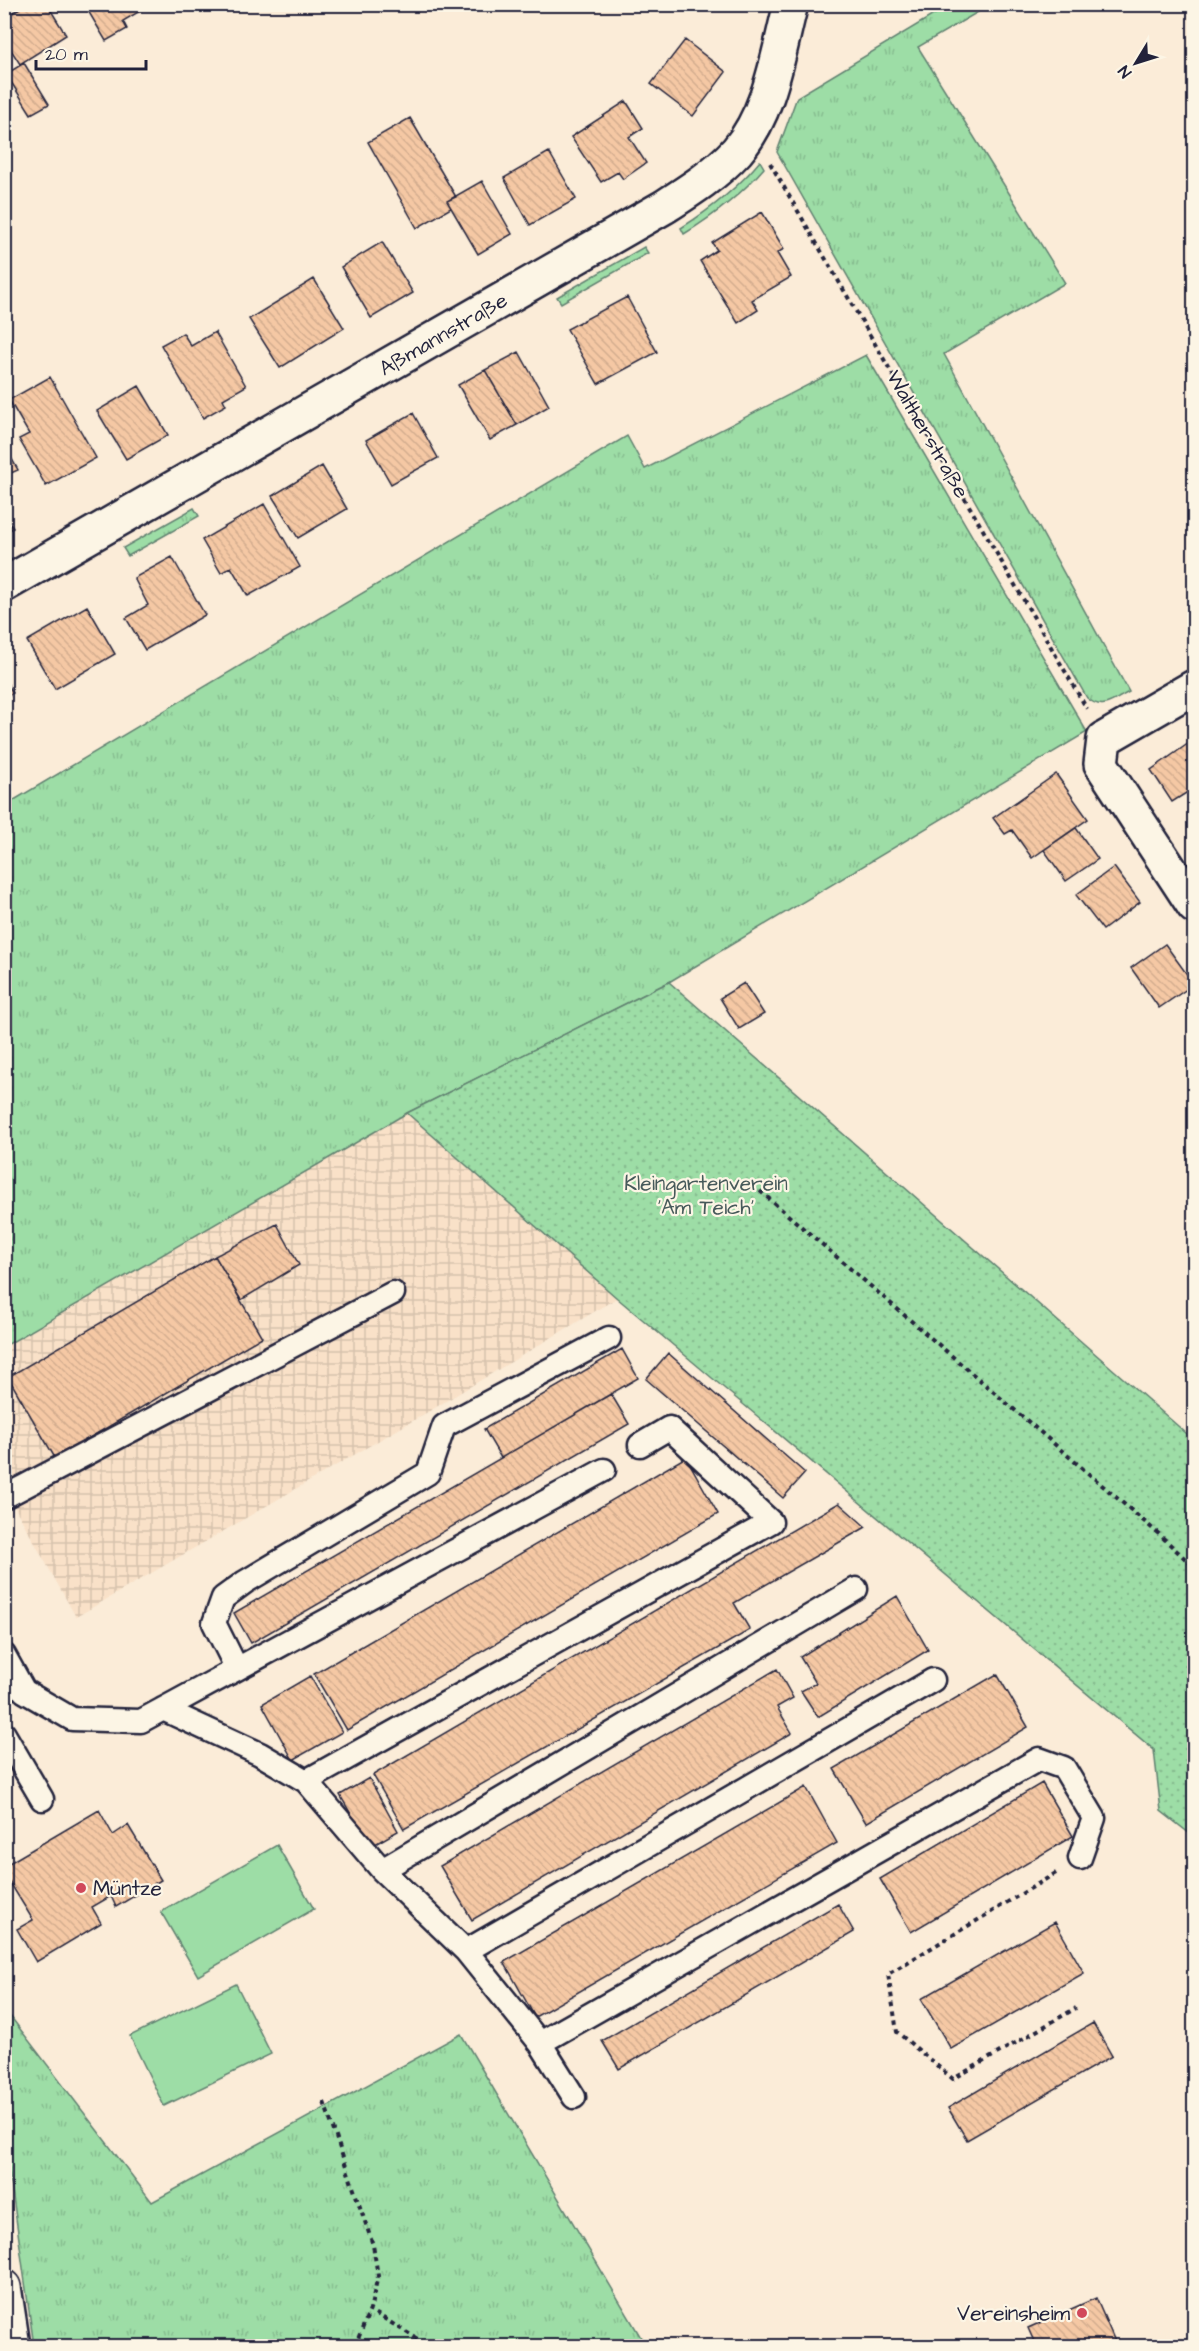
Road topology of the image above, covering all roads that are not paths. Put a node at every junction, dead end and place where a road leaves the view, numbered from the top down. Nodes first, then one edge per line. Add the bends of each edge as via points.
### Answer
1 (790, 4) edge
2 (4, 585) edge
3 (1194, 687) edge
4 (1194, 906) edge
5 (393, 1293) dead end
6 (609, 1338) dead end
7 (640, 1444) dead end
8 (604, 1470) dead end
9 (4, 1497) edge
10 (856, 1589) dead end
11 (4, 1655) edge
12 (237, 1669) junction
13 (933, 1680) dead end
14 (163, 1709) junction
15 (4, 1734) edge
16 (306, 1781) junction
17 (42, 1799) dead end
18 (1080, 1858) road end
19 (382, 1870) junction
20 (466, 1951) junction
21 (540, 2043) junction
22 (574, 2097) dead end
23 (4, 2287) edge
24 (13, 2346) edge

1 - 2 street, Aßmannstraße via 763,106 736,151 717,169 664,207
3 - 4 street via 1102,751
5 - 9 lane
6 - 12 lane via 444,1426 428,1473 223,1598 214,1623
7 - 16 lane via 669,1428 771,1522
8 - 12 lane
10 - 19 lane
11 - 14 lane via 24,1691 72,1719 141,1721
12 - 14 lane
13 - 20 lane
14 - 16 lane via 260,1754
15 - 17 lane
16 - 19 lane
18 - 21 lane via 1094,1818 1064,1768 1039,1759
19 - 20 lane
20 - 21 lane
21 - 22 lane
23 - 24 street

